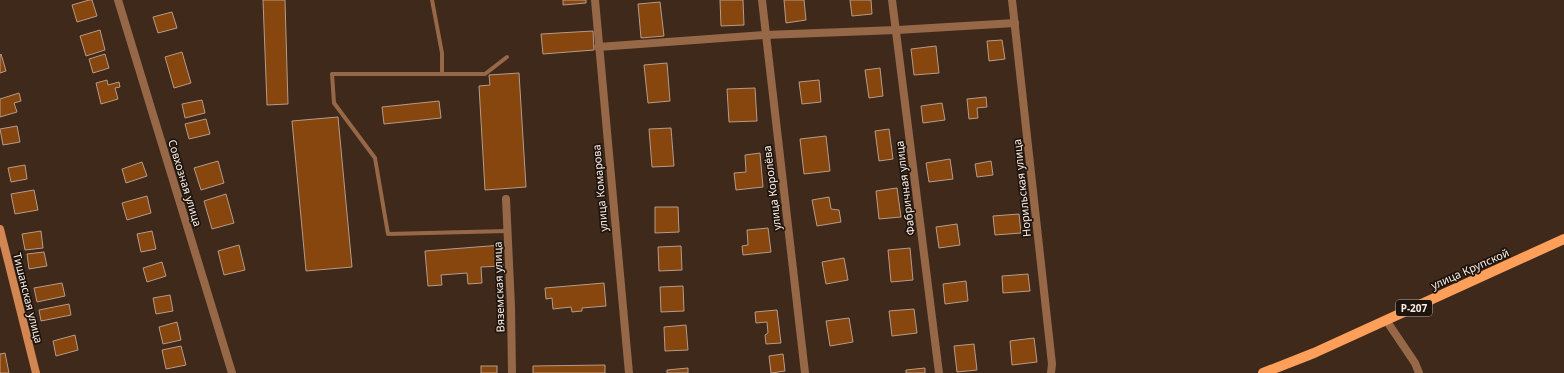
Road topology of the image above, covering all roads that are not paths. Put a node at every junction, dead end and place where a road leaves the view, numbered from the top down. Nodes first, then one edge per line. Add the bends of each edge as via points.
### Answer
1 (118, 0) edge
2 (432, 0) edge
3 (595, 0) edge
4 (762, 0) edge
5 (892, 0) edge
6 (1012, 0) edge
7 (1015, 23) junction
8 (897, 30) junction
9 (765, 35) junction
10 (598, 47) junction
11 (507, 57) dead end
12 (442, 74) junction
13 (506, 199) dead end
14 (0, 229) edge
15 (507, 231) junction
16 (1564, 239) edge
17 (1386, 320) junction
18 (36, 373) edge
19 (232, 373) edge
20 (512, 373) edge
21 (629, 373) edge
22 (805, 373) edge
23 (939, 373) edge
24 (1051, 373) edge
25 (1263, 373) edge
26 (1419, 373) edge

1 - 19 street, Совхозная улица
2 - 12 lane via 442,53
3 - 10 street, улица Комарова
4 - 9 street, улица Королёва
5 - 8 street, Фабричная улица
6 - 7 street, Норильская улица
7 - 8 street
7 - 24 street, Норильская улица
8 - 9 street
8 - 23 street, Фабричная улица
9 - 10 street
9 - 22 street, улица Королёва
10 - 21 street, улица Комарова
11 - 12 lane via 485,74
12 - 15 lane via 332,74 334,103 375,158 388,234
13 - 15 street, Вяземская улица
14 - 18 main road, Тишанская улица
15 - 20 street, Вяземская улица
16 - 17 main road, улица Крупской / Р-207
17 - 25 main road, улица Крупской / Р-207
17 - 26 street

